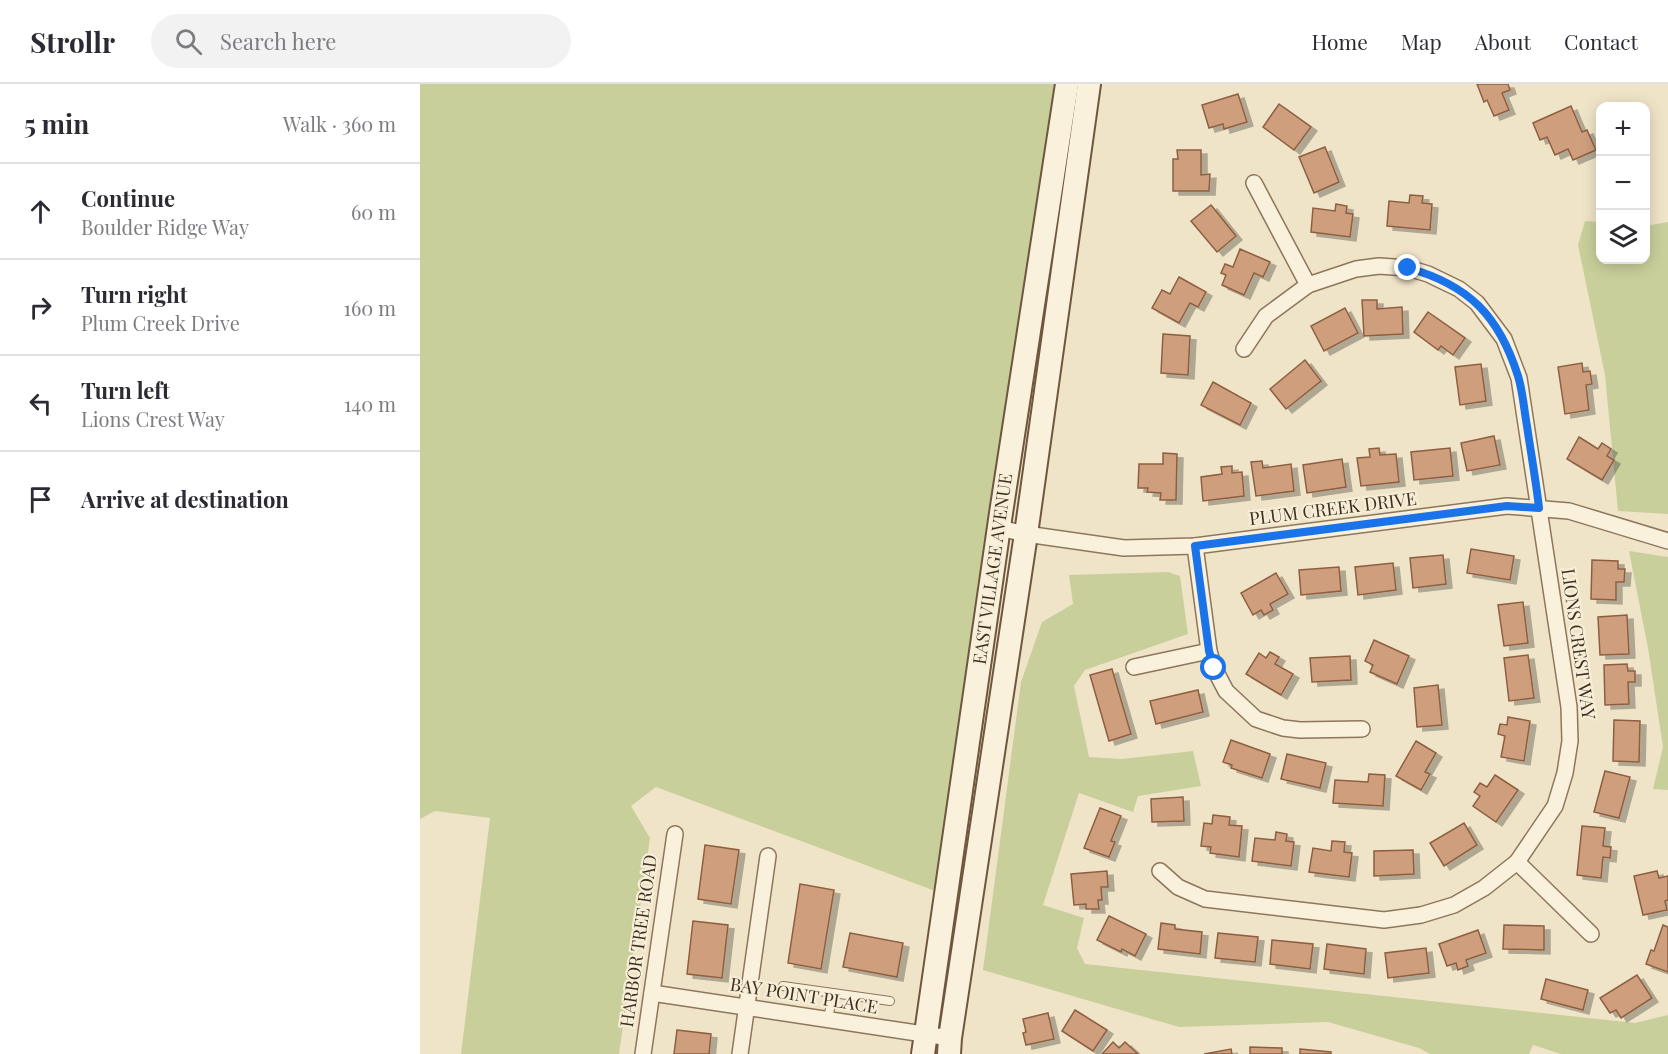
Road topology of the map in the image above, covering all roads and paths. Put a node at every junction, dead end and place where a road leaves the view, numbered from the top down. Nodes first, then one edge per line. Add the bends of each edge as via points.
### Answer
1 (1067, 84) edge
2 (1089, 84) edge
3 (1254, 183) dead end
4 (1308, 285) junction
5 (1244, 349) dead end
6 (1539, 508) junction
7 (999, 528) junction
8 (1026, 534) junction
9 (1668, 541) edge
10 (1195, 546) junction
11 (1209, 651) junction
12 (1134, 667) dead end
13 (1362, 729) dead end
14 (675, 834) dead end
15 (768, 855) dead end
16 (1517, 862) junction
17 (1160, 871) dead end
18 (1591, 934) dead end
19 (783, 986) dead end
20 (652, 993) junction
21 (832, 993) junction
22 (890, 1001) dead end
23 (748, 1006) junction
24 (828, 1019) junction
25 (925, 1044) edge
26 (950, 1046) edge
27 (643, 1054) edge
28 (740, 1054) edge

1 - 7 street, EAST VILLAGE AVENUE
2 - 8 street, EAST VILLAGE AVENUE
3 - 4 street
4 - 5 street, LIONS CREST WAY via 1266,316
4 - 6 street, LIONS CREST WAY via 1356,269 1408,268 1459,289 1477,303 1504,339 1519,378
6 - 9 street, PLUM CREEK DRIVE via 1569,511
6 - 10 street, PLUM CREEK DRIVE via 1507,506
6 - 16 street, LIONS CREST WAY via 1569,707 1570,741 1554,806
7 - 8 street, PLUM CREEK DRIVE
7 - 25 street, EAST VILLAGE AVENUE
8 - 10 street, PLUM CREEK DRIVE via 1124,548
8 - 26 street, EAST VILLAGE AVENUE
10 - 11 street
11 - 12 street
11 - 13 street via 1226,691 1256,719 1300,730
14 - 20 street, HARBOR TREE ROAD
15 - 23 street
16 - 17 street, LIONS CREST WAY via 1454,905 1384,920 1205,899 1178,887
16 - 18 street
19 - 21 lane
20 - 23 street, BAY POINT PLACE
20 - 27 street, HARBOR TREE ROAD
21 - 22 lane
21 - 24 lane
23 - 24 street, BAY POINT PLACE
23 - 28 street
24 - 25 street, BAY POINT PLACE
25 - 26 street, BAY POINT PLACE

